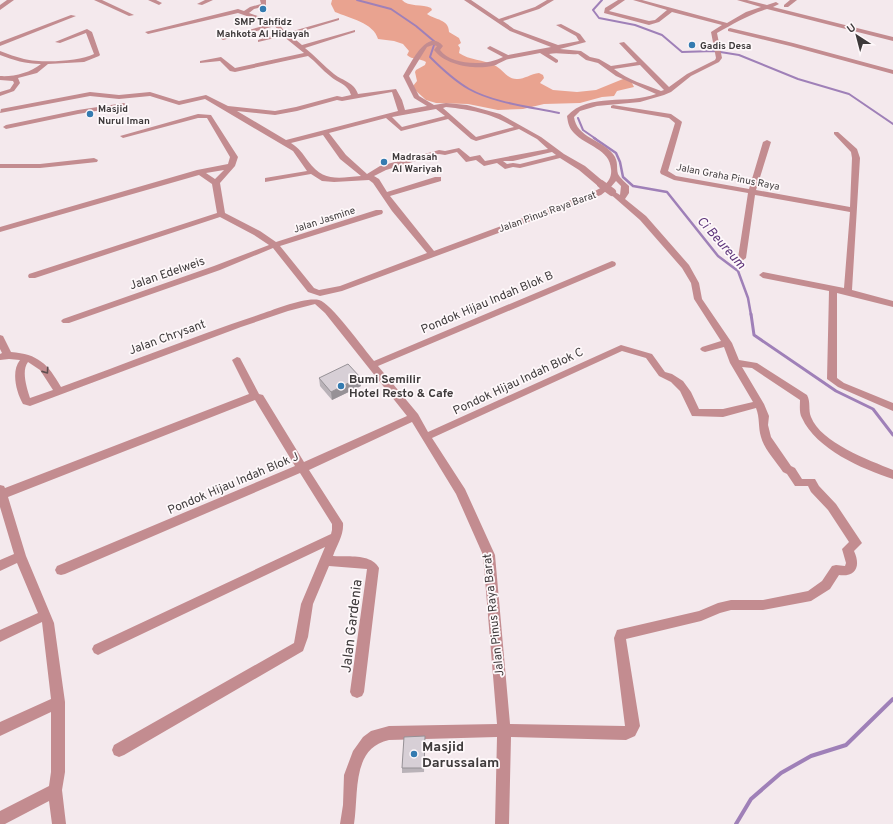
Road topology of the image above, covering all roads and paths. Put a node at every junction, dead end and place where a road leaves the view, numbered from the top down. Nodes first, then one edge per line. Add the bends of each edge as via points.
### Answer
1 (11, 0) edge
2 (97, 0) edge
3 (210, 0) edge
4 (263, 0) edge
5 (467, 0) edge
6 (551, 0) edge
7 (622, 0) edge
8 (636, 0) edge
9 (740, 0) edge
10 (794, 0) edge
11 (761, 3) edge
12 (200, 4) dead end
13 (768, 4) junction
14 (786, 6) junction
15 (0, 8) edge
16 (672, 9) junction
17 (791, 10) junction
18 (246, 12) junction
19 (131, 15) dead end
20 (73, 16) dead end
21 (258, 17) junction
22 (248, 18) dead end
23 (337, 20) dead end
24 (498, 21) junction
25 (276, 24) junction
26 (559, 25) dead end
27 (726, 26) junction
28 (866, 30) junction
29 (353, 31) dead end
30 (148, 32) dead end
31 (284, 34) junction
32 (893, 34) edge
33 (223, 38) dead end
34 (893, 40) edge
35 (260, 41) dead end
36 (58, 42) dead end
37 (622, 43) dead end
38 (0, 44) edge
39 (302, 47) junction
40 (490, 48) dead end
41 (560, 48) junction
42 (542, 52) junction
43 (0, 53) edge
44 (309, 54) junction
45 (507, 56) junction
46 (46, 62) junction
47 (202, 62) dead end
48 (556, 62) dead end
49 (642, 63) junction
50 (612, 68) dead end
51 (893, 72) edge
52 (11, 77) junction
53 (0, 78) edge
54 (665, 92) junction
55 (0, 94) edge
56 (355, 97) junction
57 (63, 100) junction
58 (595, 104) junction
59 (124, 105) dead end
60 (435, 106) junction
61 (227, 108) junction
62 (0, 111) edge
63 (402, 112) junction
64 (68, 114) junction
65 (387, 116) junction
66 (449, 117) junction
67 (520, 127) junction
68 (3, 128) edge
69 (325, 133) junction
70 (836, 133) dead end
71 (123, 136) dead end
72 (767, 142) dead end
73 (284, 143) junction
74 (553, 150) junction
75 (562, 156) junction
76 (94, 160) dead end
77 (498, 160) junction
78 (0, 166) edge
79 (230, 166) junction
80 (200, 172) junction
81 (312, 172) junction
82 (615, 175) junction
83 (368, 178) junction
84 (438, 179) dead end
85 (268, 180) dead end
86 (216, 183) junction
87 (752, 192) junction
88 (385, 195) junction
89 (621, 200) junction
90 (854, 210) junction
91 (379, 212) dead end
92 (221, 214) junction
93 (0, 230) edge
94 (275, 245) junction
95 (432, 254) junction
96 (742, 258) dead end
97 (612, 264) dead end
98 (763, 275) dead end
99 (32, 276) dead end
100 (833, 288) junction
101 (848, 292) junction
102 (318, 298) junction
103 (893, 304) edge
104 (66, 321) dead end
105 (0, 338) edge
106 (727, 343) junction
107 (705, 349) dead end
108 (4, 356) edge
109 (27, 357) junction
110 (237, 360) dead end
111 (735, 363) junction
112 (372, 365) junction
113 (59, 391) junction
114 (255, 396) junction
115 (760, 404) junction
116 (893, 407) edge
117 (414, 417) junction
118 (426, 437) junction
119 (302, 468) junction
120 (893, 475) edge
121 (1, 493) edge
122 (336, 536) junction
123 (20, 556) junction
124 (325, 561) junction
125 (0, 566) edge
126 (61, 570) dead end
127 (45, 615) junction
128 (0, 636) edge
129 (98, 649) dead end
130 (357, 692) dead end
131 (58, 702) junction
132 (0, 729) edge
133 (504, 730) junction
134 (119, 750) dead end
135 (55, 790) junction
136 (0, 819) edge
137 (59, 824) edge
138 (347, 824) edge
139 (502, 824) edge

1 - 15 street
2 - 19 street
3 - 12 street
4 - 18 street via 264,5
5 - 24 street
6 - 24 street via 537,8
7 - 16 street via 606,12 649,23 657,21
8 - 16 street
9 - 11 street
10 - 14 street
11 - 13 street
11 - 27 street via 736,15
13 - 14 street
13 - 17 street
13 - 27 street
14 - 17 street
16 - 27 street
17 - 28 street
18 - 21 street
18 - 30 street via 238,11
20 - 38 street
21 - 22 street
21 - 25 street
23 - 31 street
24 - 41 street via 521,34
25 - 31 street
25 - 33 street
26 - 41 street via 578,35 584,42
27 - 51 street
27 - 54 street via 714,32 719,58 712,65 690,75
28 - 32 street
28 - 34 street
29 - 39 street
31 - 35 street
31 - 39 street
36 - 46 street via 87,31 97,55 87,59
37 - 49 street
39 - 44 street
40 - 45 street
41 - 42 street
42 - 45 street
42 - 48 street
42 - 54 street via 579,52 588,59 602,63 618,75
43 - 46 street via 24,61
44 - 47 street via 235,70 220,59
44 - 56 street via 333,76 346,83 353,90
45 - 60 street via 488,65 458,62 439,55 440,46 435,43 425,46 406,76 416,96
46 - 52 street via 35,72
49 - 50 street
49 - 54 street
52 - 53 street
52 - 55 street via 16,79 17,83 12,90
54 - 58 street via 634,101
56 - 61 street via 336,98 275,113
56 - 63 street via 394,90
57 - 61 street via 90,94 119,97 145,94 179,103 206,97
57 - 62 street
57 - 64 street
58 - 82 street via 576,110 570,116 570,122 579,133 611,155 616,164
58 - 87 street, Jalan Graha Pinus Raya via 675,118 679,122 664,173 679,179
59 - 64 street
60 - 63 street
60 - 66 street
60 - 67 street via 478,109 498,115
61 - 73 street
62 - 68 street
63 - 65 street
64 - 68 street
65 - 66 street via 402,129
65 - 69 street
66 - 67 street via 476,139
67 - 74 street
69 - 73 street
69 - 83 street via 343,157
70 - 90 street via 854,151 856,158
71 - 79 street via 198,116 209,116 234,157
72 - 87 street
73 - 81 street via 296,149
74 - 75 street
74 - 77 street
75 - 77 street via 505,167
75 - 89 street, bridge via 582,168
76 - 78 street via 40,166
77 - 83 street via 484,164 477,157 467,159 459,150 439,152 383,168
79 - 80 street
79 - 86 street
80 - 86 street
80 - 93 street
81 - 83 street via 325,179 334,180
81 - 85 street
82 - 89 street via 625,186
82 - 95 street, Jalan Pinus Raya Barat via 610,186 598,193
83 - 88 street via 376,181
84 - 88 street
86 - 92 street
87 - 90 street, Jalan Graha Pinus Raya
87 - 96 street
88 - 95 street
89 - 106 street via 643,218 682,261 695,283 698,299
90 - 101 street
91 - 94 street, Jalan Jasmine
92 - 94 street, Jalan Pinus Raya Barat
92 - 99 street
94 - 102 street, Jalan Pinus Raya Barat
94 - 104 street, Jalan Edelweis
95 - 102 street, Jalan Pinus Raya Barat
97 - 112 street, Pondok Hijau Indah Blok B
98 - 100 street
100 - 101 street
100 - 116 street via 832,379 840,385
101 - 103 street
102 - 112 street, Jalan Pinus Raya Barat
102 - 113 street, Jalan Chrysant
105 - 108 street
106 - 107 street
106 - 111 street
108 - 109 street
109 -> 113 street via 40,363
109 - 113 street, Jalan Chrysant via 21,364 20,372 22,393 26,401 34,401
110 - 114 street
111 - 115 street
111 - 120 street via 752,364 804,398 805,416 824,438 844,453
112 - 117 street, Jalan Pinus Raya Barat
114 - 119 street via 260,398
114 - 121 street
115 - 118 street, Pondok Hijau Indah Blok C via 723,412 696,413 687,393 670,376 662,374 649,356 621,348
115 - 133 street via 766,438 787,470 798,482 811,482 832,507 856,543 848,549 852,559 851,567 847,571 836,570 826,585 811,596 763,605 731,605 701,616 621,634 632,726 626,733
117 - 118 street, Jalan Pinus Raya Barat
117 - 119 street, Pondok Hijau Indah Blok J
118 - 133 street, Jalan Pinus Raya Barat via 460,492 489,555
119 - 122 street via 337,523
119 - 126 street, Pondok Hijau Indah Blok J
121 - 123 street
122 - 124 street
122 - 129 street
123 - 125 street
123 - 127 street
124 - 130 street, Jalan Gardenia via 368,563 373,568
124 - 134 street via 307,604 299,647
127 - 128 street
127 - 131 street
131 - 132 street
131 - 135 street via 58,772
133 - 138 street via 376,736 358,756 351,775
133 - 139 street, Jalan Pinus Raya Barat
135 - 136 street
135 - 137 street

